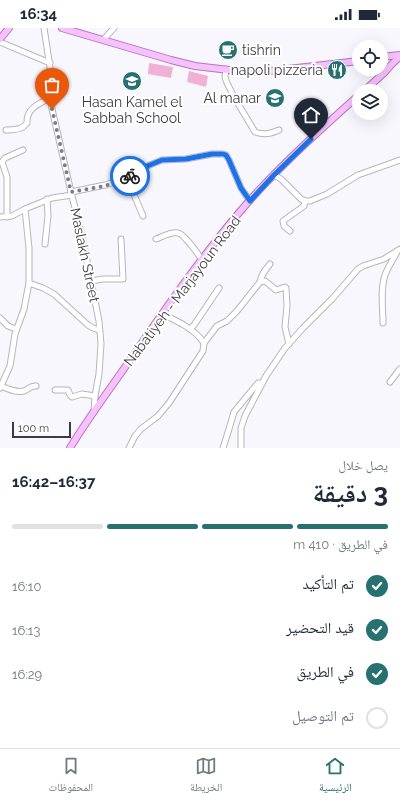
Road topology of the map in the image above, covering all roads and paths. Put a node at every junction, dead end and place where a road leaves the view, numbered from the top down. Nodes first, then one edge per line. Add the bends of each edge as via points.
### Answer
1 (9, 28) edge
2 (44, 28) edge
3 (62, 28) edge
4 (114, 28) edge
5 (0, 40) edge
6 (103, 40) junction
7 (400, 57) edge
8 (388, 58) edge
9 (352, 62) edge
10 (50, 63) junction
11 (226, 69) junction
12 (372, 84) edge
13 (50, 98) junction
14 (352, 101) edge
15 (6, 130) dead end
16 (279, 130) dead end
17 (23, 150) dead end
18 (400, 160) edge
19 (274, 175) junction
20 (127, 178) junction
21 (71, 193) junction
22 (47, 199) junction
23 (250, 201) junction
24 (305, 201) junction
25 (25, 209) junction
26 (0, 216) edge
27 (143, 216) dead end
28 (7, 217) junction
29 (290, 231) dead end
30 (121, 239) dead end
31 (156, 239) dead end
32 (45, 244) dead end
33 (399, 250) edge
34 (202, 260) junction
35 (270, 264) dead end
36 (91, 281) junction
37 (260, 282) junction
38 (29, 283) junction
39 (219, 288) dead end
40 (162, 314) junction
41 (0, 318) edge
42 (383, 323) dead end
43 (190, 329) junction
44 (16, 330) junction
45 (99, 330) junction
46 (204, 343) junction
47 (289, 344) junction
48 (400, 369) edge
49 (390, 382) dead end
50 (262, 383) junction
51 (36, 386) dead end
52 (1, 387) edge
53 (55, 390) dead end
54 (95, 396) junction
55 (94, 412) junction
56 (70, 448) edge
57 (129, 448) edge
58 (223, 448) edge
59 (241, 448) edge

1 - 5 main road
2 - 10 street, Maslakh Street
3 - 6 main road
4 - 6 street
5 - 10 street
6 - 11 main road via 195,66
7 - 8 main road
7 - 12 main road via 389,71
9 - 11 main road via 263,72
10 - 13 street, Maslakh Street
11 - 16 street via 227,82 255,132 267,134
13 - 15 street via 30,111 24,128
13 - 21 street, Maslakh Street
14 - 19 main road, Nabatiyeh - Marjayoun Road
17 - 28 street via 2,162 7,177
18 - 24 street via 358,175 315,200
19 - 23 main road, Nabatiyeh - Marjayoun Road
19 - 24 street
20 - 21 street via 105,186
20 - 23 street via 140,169 162,160 223,154 229,160 241,188
20 - 27 street
21 - 22 street
21 - 36 street, Maslakh Street
22 - 25 street
22 - 32 street
23 - 34 main road, Nabatiyeh - Marjayoun Road
24 - 29 street via 304,206 283,221 284,226
25 - 28 street
25 - 38 street
26 - 28 street
30 - 36 street via 124,279
31 - 34 street via 177,232
33 - 42 street via 384,277
33 - 47 street via 358,269
34 - 40 main road, Nabatiyeh - Marjayoun Road
35 - 37 street
36 - 45 street, Maslakh Street
37 - 46 street via 241,307 227,321 217,326
37 - 47 street via 265,281 276,290 286,288 286,327
38 - 44 street via 24,309
38 - 45 street via 54,294 88,325
39 - 43 street
40 - 43 street
40 - 55 main road, Nabatiyeh - Marjayoun Road
41 - 44 street
43 - 46 street
44 - 52 street via 10,366
45 - 54 street, Maslakh Street via 101,344
46 - 57 street via 203,351 169,403 158,416 141,429
47 - 50 street
48 - 49 street
50 - 58 street via 258,383 234,412
50 - 59 street via 242,422
51 - 52 street via 19,392
53 - 54 street via 68,390 72,397 82,394
54 - 55 street, Maslakh Street
55 - 56 main road, Nabatiyeh - Marjayoun Road

